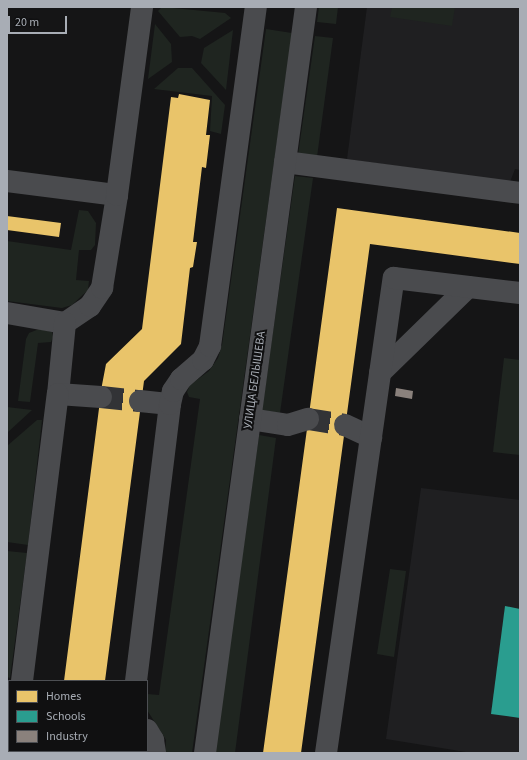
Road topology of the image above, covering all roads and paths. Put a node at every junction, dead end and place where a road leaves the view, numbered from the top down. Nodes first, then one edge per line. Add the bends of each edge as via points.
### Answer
1 (142, 7) edge
2 (256, 7) edge
3 (306, 7) edge
4 (285, 162) junction
5 (7, 181) edge
6 (520, 193) edge
7 (117, 195) junction
8 (468, 287) junction
9 (520, 293) edge
10 (7, 313) edge
11 (65, 323) junction
12 (380, 373) junction
13 (58, 394) junction
14 (101, 397) tunnel mouth
15 (140, 401) tunnel mouth
16 (170, 404) junction
17 (250, 419) junction
18 (308, 419) tunnel mouth
19 (345, 425) tunnel mouth
20 (371, 437) junction
21 (22, 680) edge
22 (136, 680) edge
23 (148, 732) edge
24 (155, 753) edge
25 (205, 753) edge
26 (326, 753) edge

1 - 7 street
2 - 16 street via 210,346 203,360 181,379 172,391
3 - 4 street, УЛИЦА БЕЛЫШЕВА
4 - 6 street
4 - 17 street, УЛИЦА БЕЛЫШЕВА
5 - 7 street
7 - 11 street via 102,288 90,306
8 - 9 street
8 - 12 street
8 - 12 street via 394,278
10 - 11 street
11 - 13 street
12 - 20 street
13 - 14 street
13 - 21 street
15 - 16 street
16 - 22 street
17 - 18 street via 288,425
17 - 25 street, УЛИЦА БЕЛЫШЕВА
19 - 20 street
20 - 26 street
23 - 24 street via 153,740

